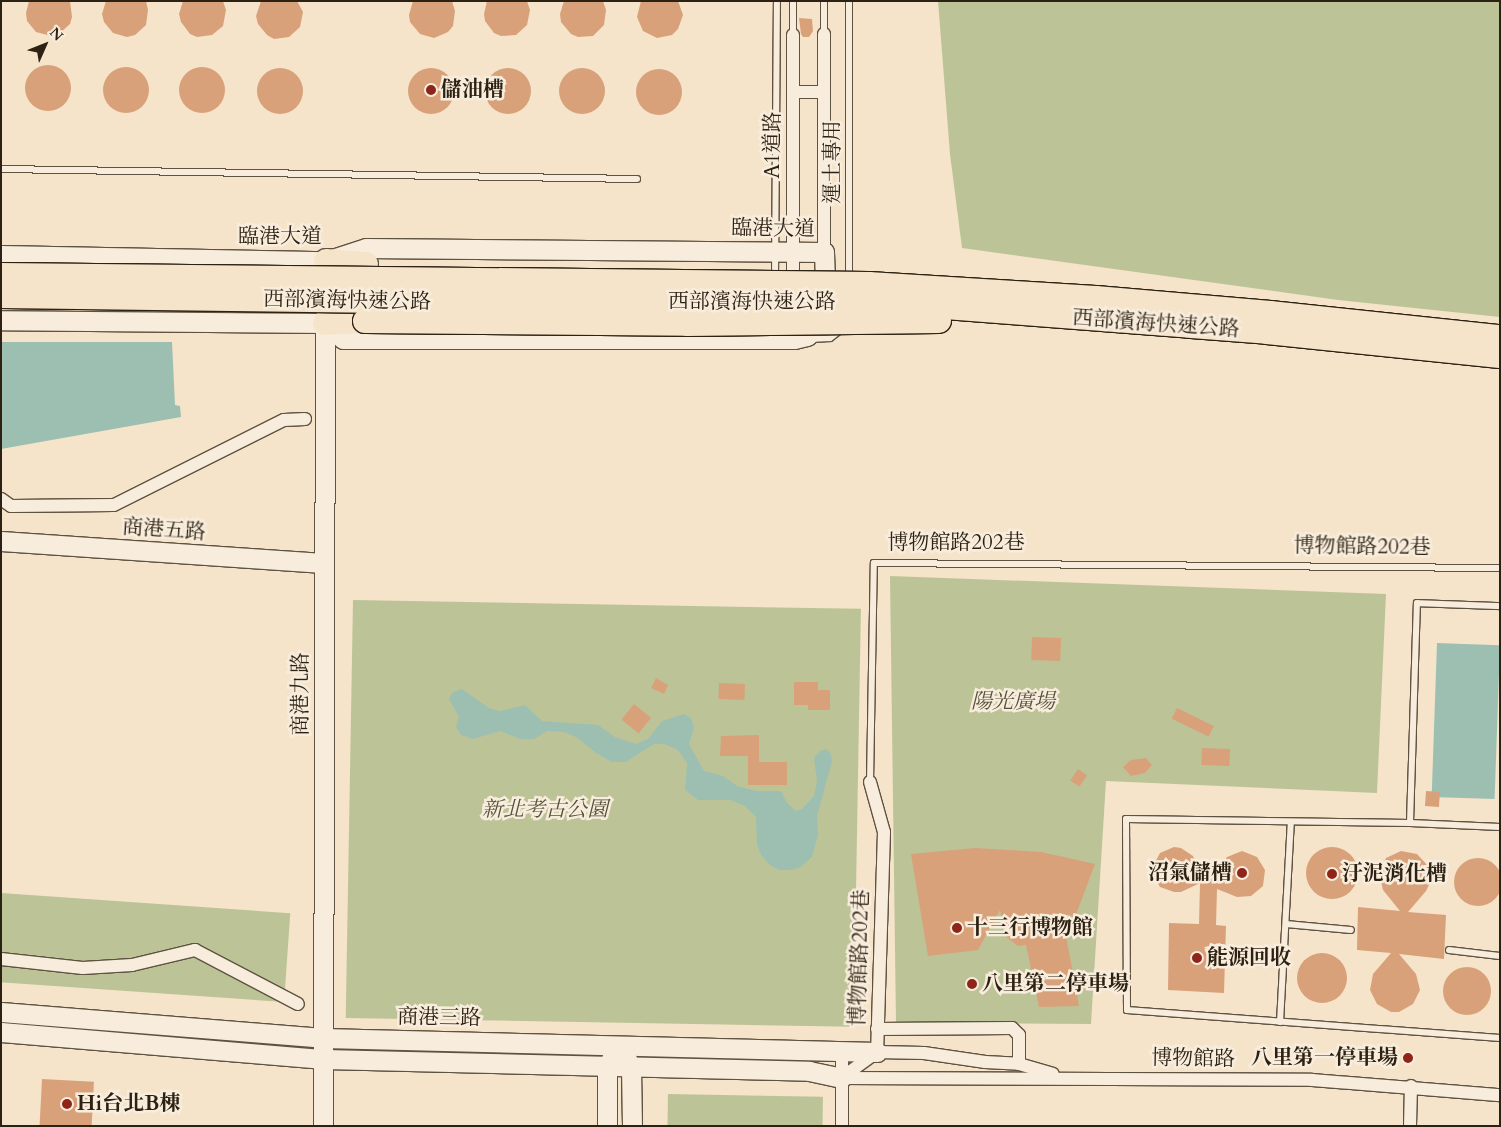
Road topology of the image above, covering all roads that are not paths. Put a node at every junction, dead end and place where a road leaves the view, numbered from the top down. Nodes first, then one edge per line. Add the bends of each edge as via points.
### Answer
1 (777, 1) edge
2 (793, 1) edge
3 (824, 1) edge
4 (849, 1) edge
5 (793, 34) joint
6 (824, 34) joint
7 (793, 92) junction
8 (824, 92) junction
9 (1, 169) edge
10 (637, 179) dead end
11 (784, 252) junction
12 (824, 252) junction
13 (1, 255) edge
14 (326, 261) junction
15 (1, 275) edge
16 (1, 282) edge
17 (784, 289) junction
18 (326, 290) junction
19 (1, 291) edge
20 (824, 293) junction
21 (1, 296) edge
22 (1095, 308) junction
23 (1, 320) edge
24 (325, 323) junction
25 (1500, 337) edge
26 (794, 339) junction
27 (1500, 356) edge
28 (304, 419) dead end
29 (1, 499) edge
30 (1, 541) edge
31 (323, 563) junction
32 (1500, 568) edge
33 (1500, 606) edge
34 (870, 782) joint
35 (1291, 822) junction
36 (1410, 823) junction
37 (1500, 827) edge
38 (1286, 924) junction
39 (1351, 930) dead end
40 (1449, 950) dead end
41 (1500, 956) edge
42 (1, 959) edge
43 (1233, 959) dead end
44 (1284, 960) junction
45 (298, 1004) dead end
46 (1, 1012) edge
47 (1280, 1022) junction
48 (877, 1029) junction
49 (1, 1032) edge
50 (323, 1038) junction
51 (1500, 1038) edge
52 (619, 1045) junction
53 (842, 1051) junction
54 (877, 1052) junction
55 (324, 1058) junction
56 (1019, 1064) junction
57 (607, 1067) junction
58 (631, 1068) junction
59 (841, 1078) junction
60 (1065, 1078) junction
61 (1411, 1086) junction
62 (1500, 1095) edge
63 (323, 1126) edge
64 (607, 1126) edge
65 (632, 1126) edge
66 (842, 1126) edge
67 (1410, 1126) edge

1 - 11 lane
2 - 5 lane, A1道路
3 - 6 lane
4 - 26 lane, 運土專用 via 849,311 842,330 830,338
5 - 7 street, A1道路
6 - 8 street
7 - 8 street
7 - 11 street, A1道路
8 - 12 street
9 - 10 lane
11 - 12 street, 臨港大道
11 - 14 street, 臨港大道 via 366,248
11 - 17 street, A1道路
11 - 17 lane
12 - 20 street, 臨港大道
13 - 14 street, 臨港大道
14 - 18 street, 商港九路
14 - 22 highway, bridge via 840,268
15 - 22 highway, 西部濱海快速公路, bridge via 869,284
16 - 18 street
17 - 18 street via 340,285
17 - 20 street
18 - 19 street
18 - 20 street
18 - 24 street, 商港九路
20 - 26 street, 臨港大道 via 820,323 807,336
21 - 22 highway, 西部濱海快速公路, bridge via 536,303 867,301
22 - 24 highway, bridge via 687,324
22 - 25 highway, 西部濱海快速公路, bridge via 1270,313
22 - 27 highway, 西部濱海快速公路, bridge via 1267,332
23 - 24 street
24 - 26 street, 臨港大道 via 343,339
24 - 31 street, 商港九路
28 - 29 street via 284,420 114,505 11,506
30 - 31 street, 商港五路
31 - 50 street, 商港九路
32 - 34 lane, 博物館路202巷 via 874,563
33 - 36 lane via 1417,603
34 - 48 street, 博物館路202巷 via 884,832
35 - 36 lane
35 - 38 lane
35 - 47 lane via 1126,819 1127,1010
36 - 37 lane
38 - 39 lane
38 - 44 lane
40 - 41 lane
42 - 45 street via 82,968 122,966 195,950
43 - 44 lane
44 - 47 lane
46 - 50 street, 商港三路
47 - 51 lane
48 - 54 street, 博物館路202巷
48 - 56 street via 1012,1028 1019,1035
49 - 55 street, 商港三路
50 - 52 street, 商港三路
50 - 55 street, 商港九路
52 - 53 street, 商港三路
52 - 57 street
52 - 58 street
53 - 54 street, 商港三路
53 - 59 street
54 - 56 street, 博物館路 via 924,1053
54 - 59 street
55 - 57 street, 商港三路
55 - 63 street, 商港九路
56 - 60 street, 博物館路
57 - 58 street, 商港三路
57 - 64 street
58 - 59 street, 商港三路 via 808,1071
58 - 65 street
59 - 60 street, 博物館路
59 - 66 street
60 - 61 street, 博物館路 via 1312,1080
61 - 62 street, 博物館路
61 - 67 street

